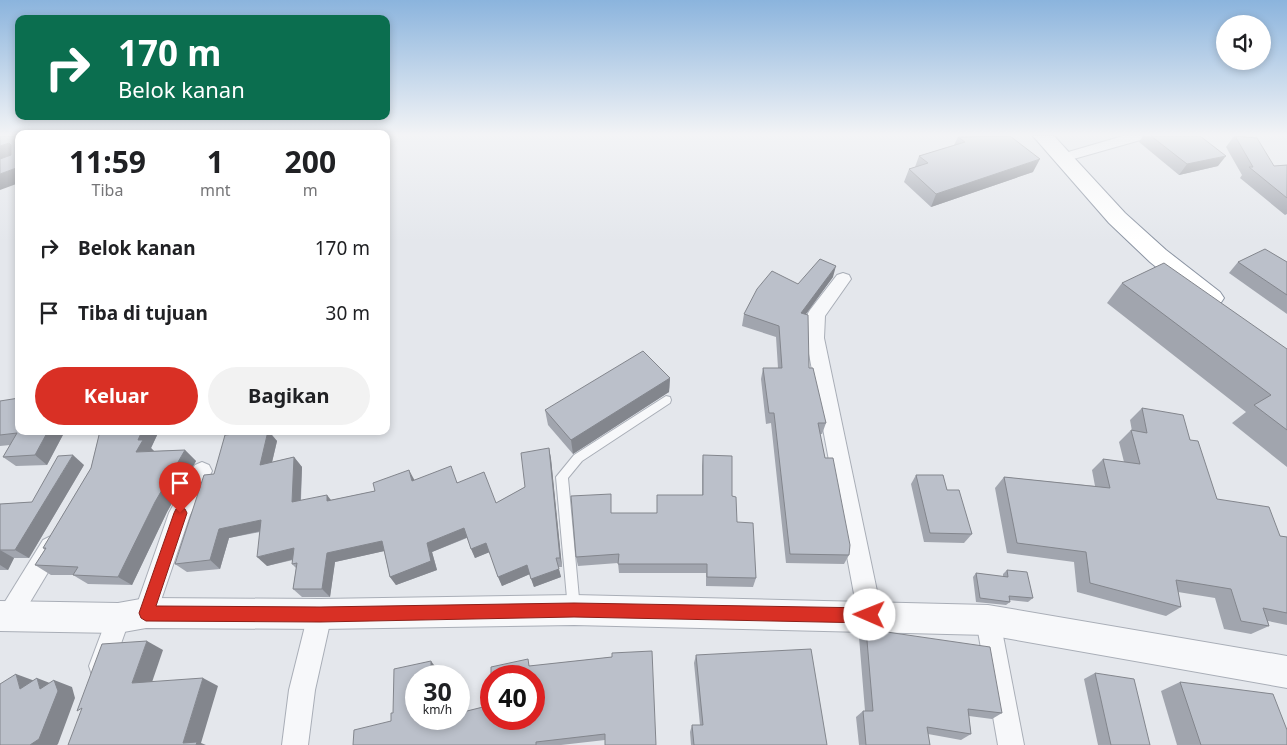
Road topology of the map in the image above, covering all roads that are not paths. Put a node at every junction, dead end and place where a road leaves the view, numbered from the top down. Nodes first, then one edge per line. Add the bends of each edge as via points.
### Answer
1 (1074, 171) edge
2 (843, 279) dead end
3 (1226, 310) edge
4 (666, 400) dead end
5 (202, 471) dead end
6 (60, 532) edge
7 (574, 610) junction
8 (320, 614) junction
9 (870, 615) junction
10 (5, 616) edge
11 (132, 616) junction
12 (988, 620) junction
13 (1287, 672) edge
14 (92, 690) edge
15 (295, 745) edge
16 (1011, 745) edge

1 - 3 highway via 1117,218 1158,256
2 - 9 street via 816,315 814,338
4 - 7 lane via 578,458 562,477
5 - 11 street
6 - 10 street
7 - 8 street
7 - 9 street
8 - 11 street
8 - 15 street via 302,690
9 - 12 street
10 - 11 street
11 - 14 street
12 - 13 street
12 - 16 street

